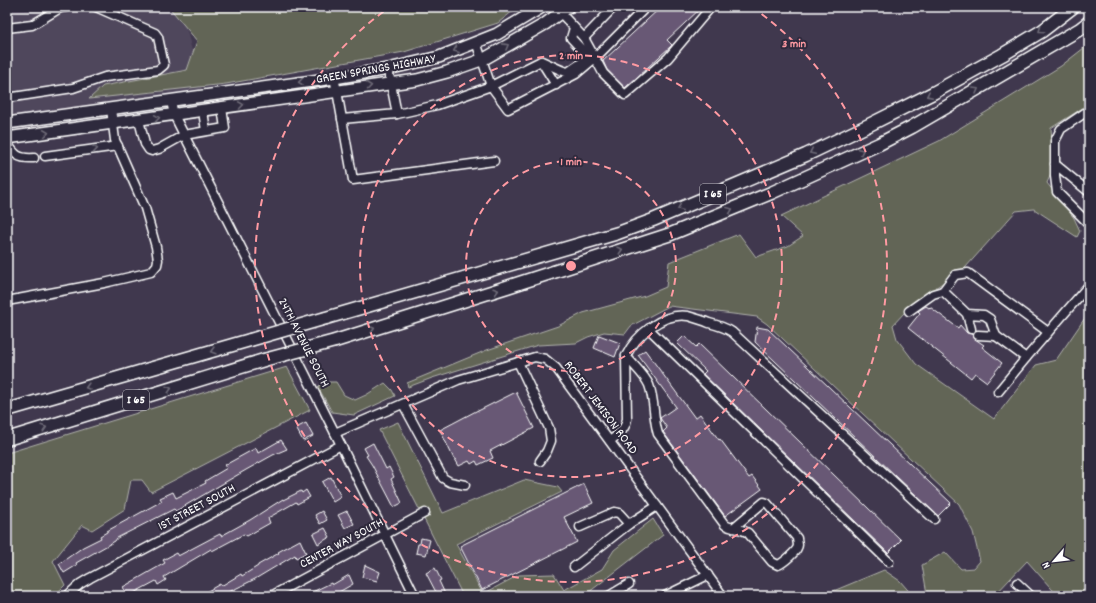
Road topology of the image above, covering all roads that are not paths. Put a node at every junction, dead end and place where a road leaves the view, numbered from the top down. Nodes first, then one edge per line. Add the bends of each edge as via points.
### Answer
1 (66, 7) edge
2 (96, 7) edge
3 (542, 7) edge
4 (614, 7) edge
5 (646, 7) edge
6 (711, 7) edge
7 (1073, 7) edge
8 (561, 9) edge
9 (1089, 22) edge
10 (7, 28) edge
11 (574, 28) junction
12 (584, 38) junction
13 (476, 42) junction
14 (595, 58) junction
15 (482, 60) junction
16 (541, 61) junction
17 (388, 69) junction
18 (334, 78) junction
19 (391, 83) junction
20 (556, 85) junction
21 (491, 86) junction
22 (337, 91) junction
23 (7, 98) edge
24 (171, 101) junction
25 (222, 108) junction
26 (111, 109) junction
27 (1089, 110) edge
28 (203, 111) junction
29 (398, 114) junction
30 (174, 115) junction
31 (342, 119) junction
32 (139, 120) junction
33 (7, 123) edge
34 (113, 124) junction
35 (206, 131) junction
36 (184, 135) junction
37 (7, 138) edge
38 (7, 143) edge
39 (118, 146) junction
40 (45, 156) dead end
41 (34, 158) dead end
42 (494, 161) dead end
43 (1055, 164) junction
44 (1089, 192) edge
45 (1089, 224) edge
46 (1089, 285) edge
47 (943, 291) junction
48 (7, 301) edge
49 (909, 311) dead end
50 (967, 314) junction
51 (649, 329) junction
52 (971, 330) dead end
53 (1048, 332) junction
54 (978, 335) dead end
55 (996, 336) junction
56 (626, 356) junction
57 (1026, 358) junction
58 (518, 362) junction
59 (998, 392) dead end
60 (403, 404) junction
61 (7, 410) edge
62 (335, 434) junction
63 (7, 439) edge
64 (610, 441) junction
65 (341, 445) junction
66 (540, 461) dead end
67 (465, 485) dead end
68 (657, 506) junction
69 (425, 513) dead end
70 (934, 519) dead end
71 (629, 524) junction
72 (580, 527) dead end
73 (733, 528) junction
74 (385, 536) junction
75 (889, 562) dead end
76 (574, 567) dead end
77 (708, 575) junction
78 (1017, 583) dead end
79 (629, 584) dead end
80 (67, 596) edge
81 (271, 596) edge
82 (415, 596) edge
83 (609, 596) edge
84 (665, 596) edge
85 (723, 596) edge
86 (1031, 596) edge

1 - 10 street via 32,25
2 - 23 street via 155,33 164,65 162,68 105,77 73,88
3 - 13 main road, GREEN SPRINGS HIGHWAY via 497,34
4 - 12 street
5 - 14 street
6 - 14 street via 668,58 625,95 603,73
7 -> 61 highway, I 65, bridge via 1042,31 1002,55 876,122 806,155 653,220
8 - 11 street
15 -> 8 main road, GREEN SPRINGS HIGHWAY via 545,24
63 -> 9 highway, I 65, bridge via 264,360 335,341 671,234 771,193 879,144
11 - 12 street
11 - 16 street via 571,38 585,53 584,61 568,72
12 - 14 street
13 - 15 street
13 -> 17 main road, GREEN SPRINGS HIGHWAY via 439,57
14 - 20 street via 576,74
15 - 19 main road, GREEN SPRINGS HIGHWAY via 417,80
15 - 21 street
16 - 20 street
16 - 21 street
17 - 18 main road, GREEN SPRINGS HIGHWAY
17 - 19 street
18 - 22 street
18 -> 24 main road, GREEN SPRINGS HIGHWAY
22 -> 19 main road, GREEN SPRINGS HIGHWAY
19 - 29 street
20 - 21 street via 508,109
21 - 29 street via 438,105
25 -> 22 main road, GREEN SPRINGS HIGHWAY
22 - 31 street
24 - 26 main road, GREEN SPRINGS HIGHWAY
24 - 30 street, 24TH AVENUE SOUTH
25 - 28 main road, GREEN SPRINGS HIGHWAY
25 - 35 street via 225,128
26 - 33 main road, GREEN SPRINGS HIGHWAY
26 - 34 street
27 - 43 street via 1061,129 1055,141
28 - 30 main road, GREEN SPRINGS HIGHWAY
28 - 35 street
29 - 31 street
32 -> 30 main road, GREEN SPRINGS HIGHWAY
30 - 36 street, 24TH AVENUE SOUTH
31 - 42 street via 353,180
32 - 34 main road, GREEN SPRINGS HIGHWAY
32 - 36 street via 149,150 159,149
37 -> 34 main road, GREEN SPRINGS HIGHWAY
34 - 39 street
35 - 36 street
36 - 62 street, 24TH AVENUE SOUTH
38 - 41 street via 21,158
40 -> 39 street
39 - 48 street via 145,208 158,260 154,269 151,272 104,283
43 - 44 street
43 - 45 street via 1057,192
46 - 53 street
47 - 49 street
47 - 50 street
47 - 53 street via 956,275 968,273
50 - 52 street
50 - 55 street via 984,314 990,319
51 - 56 street via 640,336
51 - 70 street via 662,320 687,316 726,327
51 - 75 street
53 - 57 street
54 - 55 street
55 - 57 street
56 - 64 street via 627,419 622,431
56 - 73 street via 648,383 652,393 658,434 725,525
57 - 59 street
58 - 60 street, ROBERT JEMISON ROAD via 458,380
58 - 64 street, ROBERT JEMISON ROAD via 535,357 545,359 556,368
58 - 66 street via 549,428 551,441
60 - 62 street, ROBERT JEMISON ROAD
60 - 67 street via 444,478
62 - 65 street, 24TH AVENUE SOUTH
64 - 68 street, ROBERT JEMISON ROAD
65 - 74 street, 24TH AVENUE SOUTH
65 - 80 street, 1ST STREET SOUTH via 90,578
68 - 71 street
68 - 77 street, ROBERT JEMISON ROAD
69 - 74 street, CENTER WAY SOUTH
71 - 72 street via 620,513 614,512
71 - 76 street
73 - 73 street via 748,533 772,562 778,565 797,549 797,538 764,502
74 - 81 street, CENTER WAY SOUTH
74 - 82 street, 24TH AVENUE SOUTH
77 - 84 street
77 - 85 street, ROBERT JEMISON ROAD
78 - 86 street
79 - 83 street

